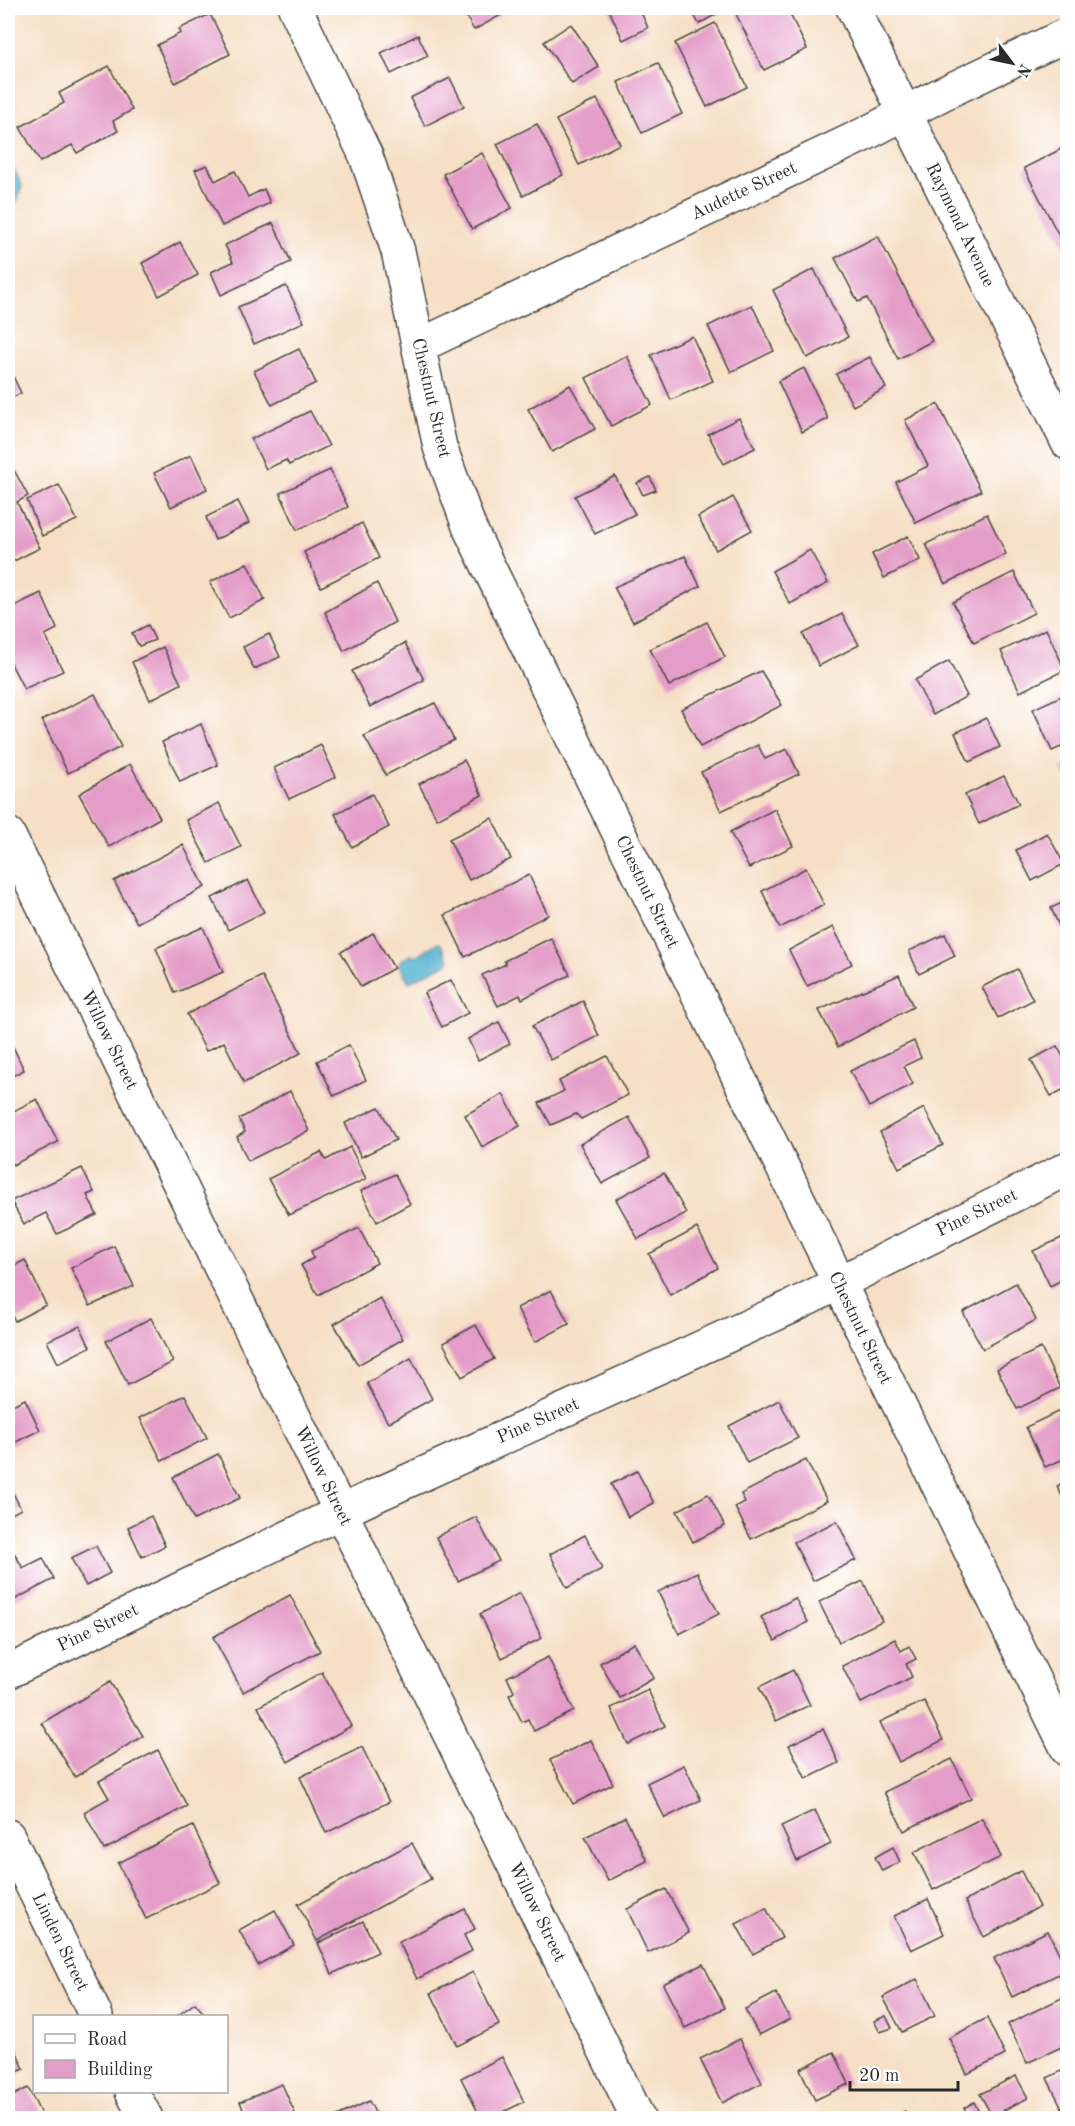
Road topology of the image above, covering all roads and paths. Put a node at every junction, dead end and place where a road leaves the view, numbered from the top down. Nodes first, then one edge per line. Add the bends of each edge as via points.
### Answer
1 (295, 8) edge
2 (853, 8) edge
3 (1068, 34) edge
4 (905, 112) junction
5 (419, 346) junction
6 (1068, 443) edge
7 (8, 834) edge
8 (1068, 1168) edge
9 (838, 1282) junction
10 (340, 1512) junction
11 (8, 1672) edge
12 (1068, 1750) edge
13 (8, 1836) edge
14 (96, 2015) edge
15 (133, 2093) edge
16 (146, 2118) edge
17 (638, 2118) edge

1 - 5 street, Chestnut Street via 366,156 398,251
2 - 4 street, Raymond Avenue
3 - 4 street, Audette Street
4 - 5 street, Audette Street
4 - 6 street, Raymond Avenue
5 - 9 street, Chestnut Street via 440,447 470,529
7 - 10 street, Willow Street
8 - 9 street, Pine Street
9 - 10 street, Pine Street
9 - 12 street, Chestnut Street
10 - 11 street, Pine Street
10 - 17 street, Willow Street
13 - 14 street, Linden Street
15 - 16 street

